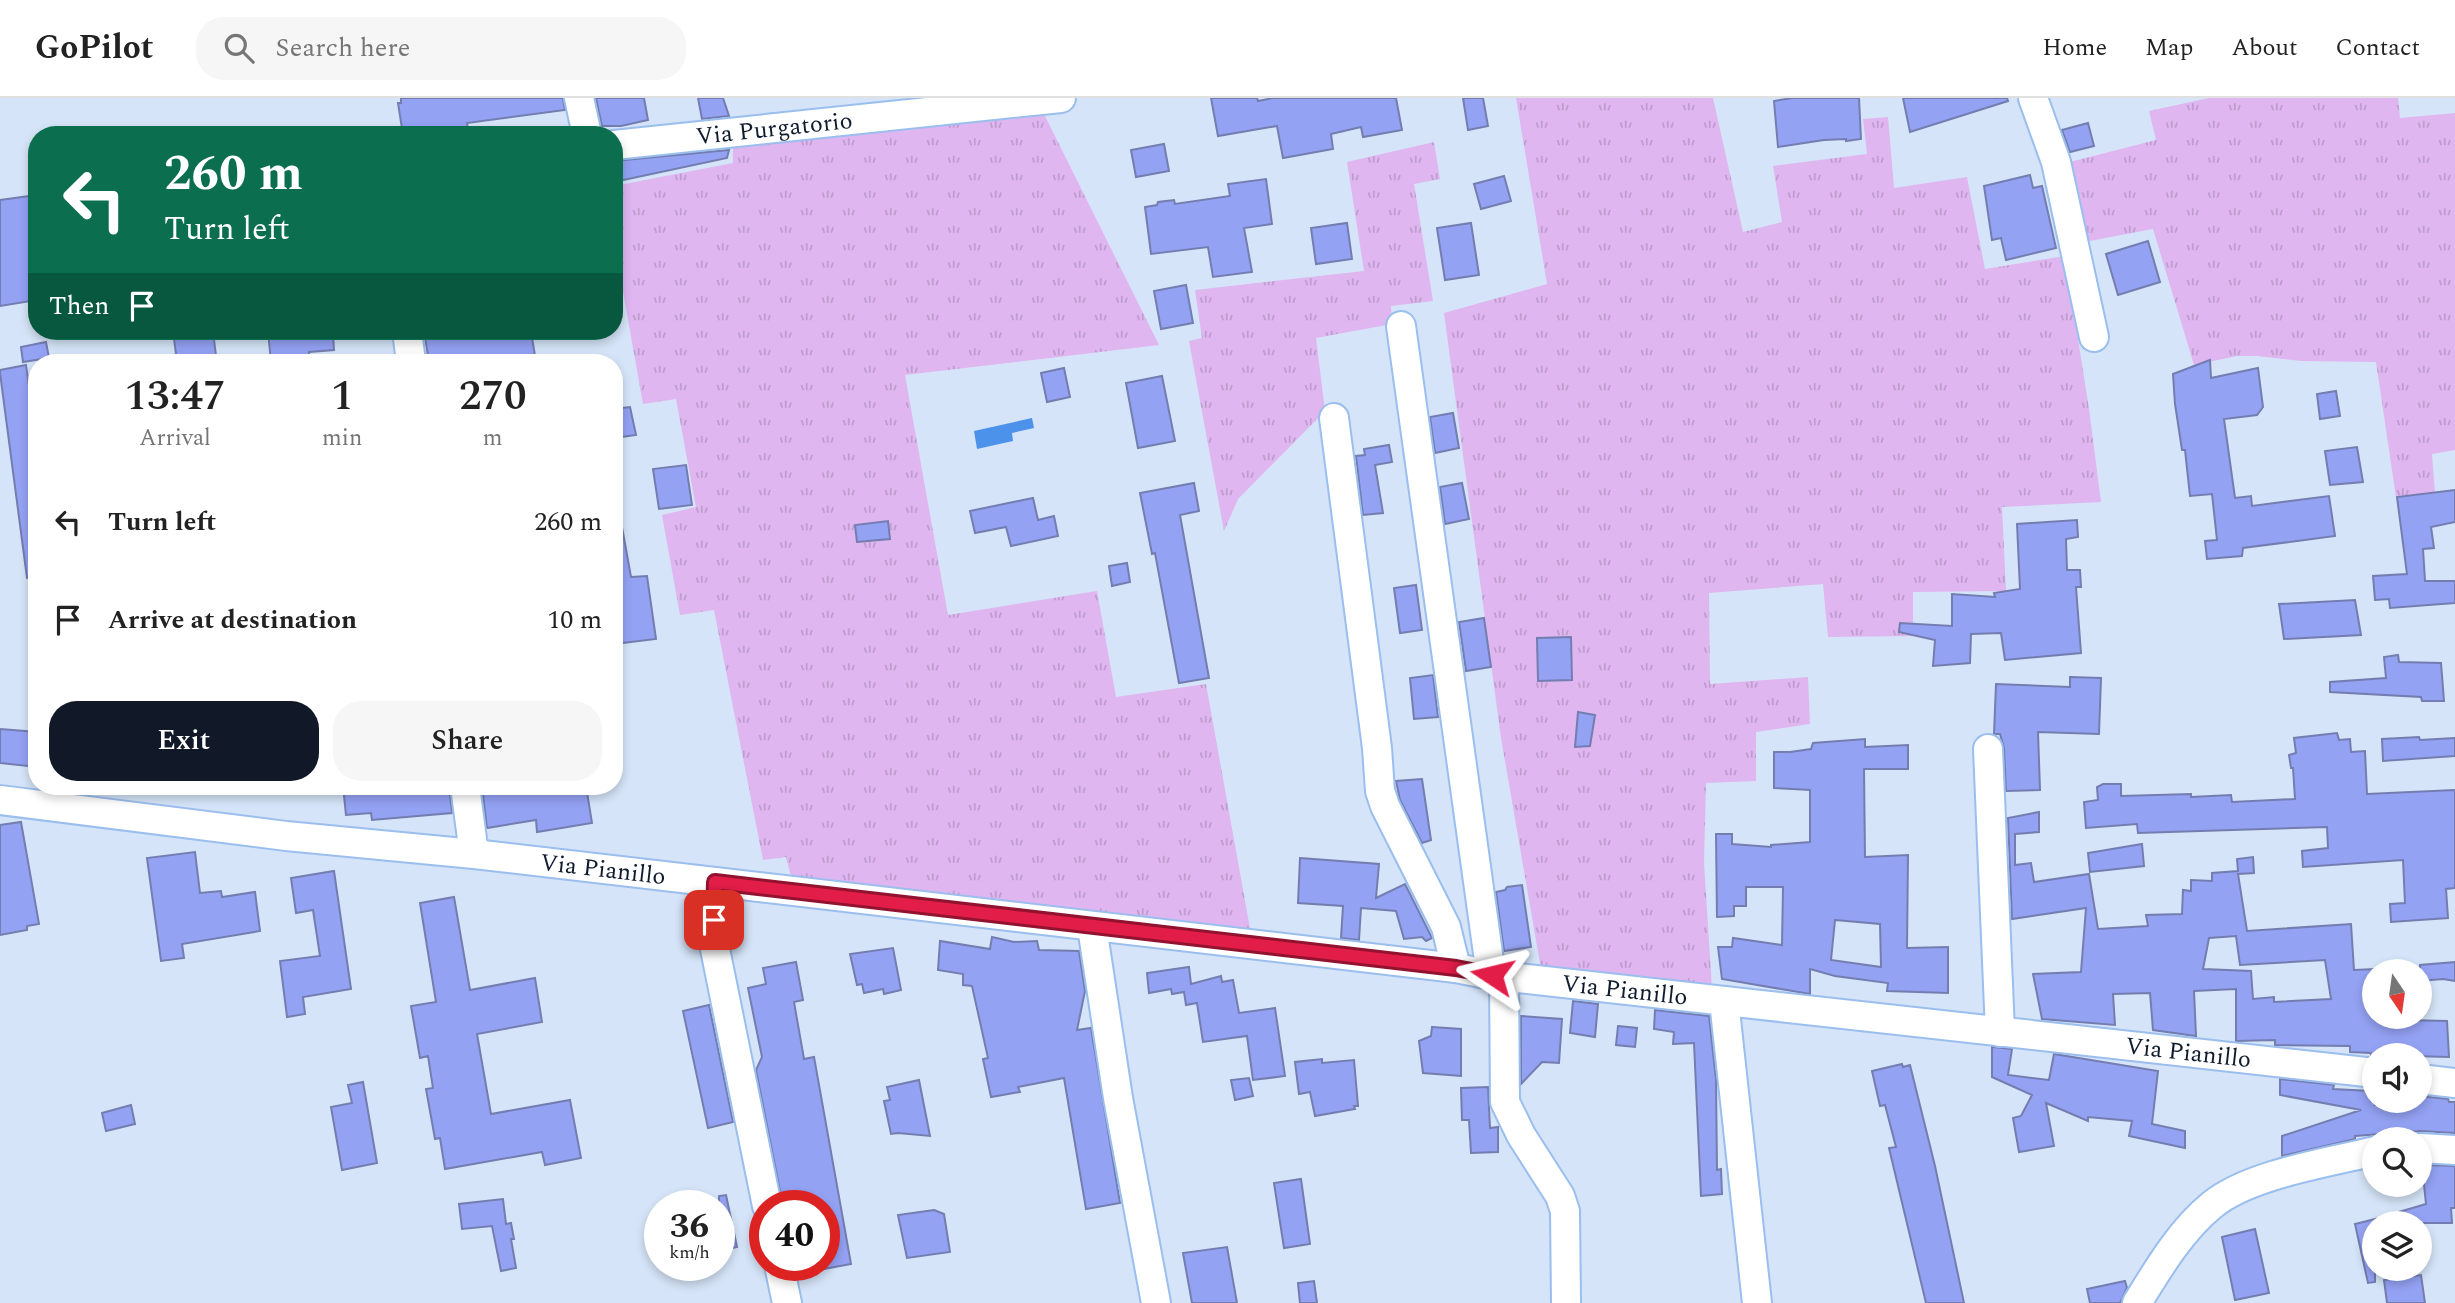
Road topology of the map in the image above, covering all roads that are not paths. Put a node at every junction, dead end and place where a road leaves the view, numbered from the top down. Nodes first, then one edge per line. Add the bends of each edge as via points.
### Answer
1 (579, 98) edge
2 (1060, 98) edge
3 (2033, 98) edge
4 (585, 126) edge
5 (623, 144) edge
6 (1401, 326) dead end
7 (2094, 337) dead end
8 (1334, 418) dead end
9 (1987, 749) dead end
10 (466, 795) edge
11 (0, 800) edge
12 (474, 854) junction
13 (715, 882) junction
14 (1092, 927) junction
15 (1456, 968) junction
16 (1498, 975) junction
17 (1724, 1001) junction
18 (2000, 1032) junction
19 (2362, 1072) edge
20 (2432, 1080) edge
21 (2455, 1083) edge
22 (2432, 1149) edge
23 (2455, 1150) edge
24 (2362, 1154) edge
25 (764, 1190) edge
26 (782, 1281) edge
27 (1566, 1302) edge
28 (787, 1303) edge
29 (1156, 1303) edge
30 (1757, 1303) edge
31 (2137, 1303) edge

1 - 4 street
2 - 5 street, Via Purgatorio
3 - 7 street via 2056,162
6 - 16 street
8 - 15 street via 1380,790 1446,928
9 - 18 street
10 - 12 street
11 - 12 street, Via Pianillo
12 - 13 street, Via Pianillo
13 - 14 street, Via Pianillo
13 - 25 street via 713,939
14 - 15 street, Via Pianillo
14 - 29 street
15 - 16 street, Via Pianillo
16 - 17 street, Via Pianillo
16 - 27 street via 1505,1102 1565,1211
17 - 18 street, Via Pianillo
17 - 30 street
18 - 19 street, Via Pianillo
20 - 21 street
22 - 23 street
24 - 31 street via 2284,1173 2214,1203 2193,1223
26 - 28 street

